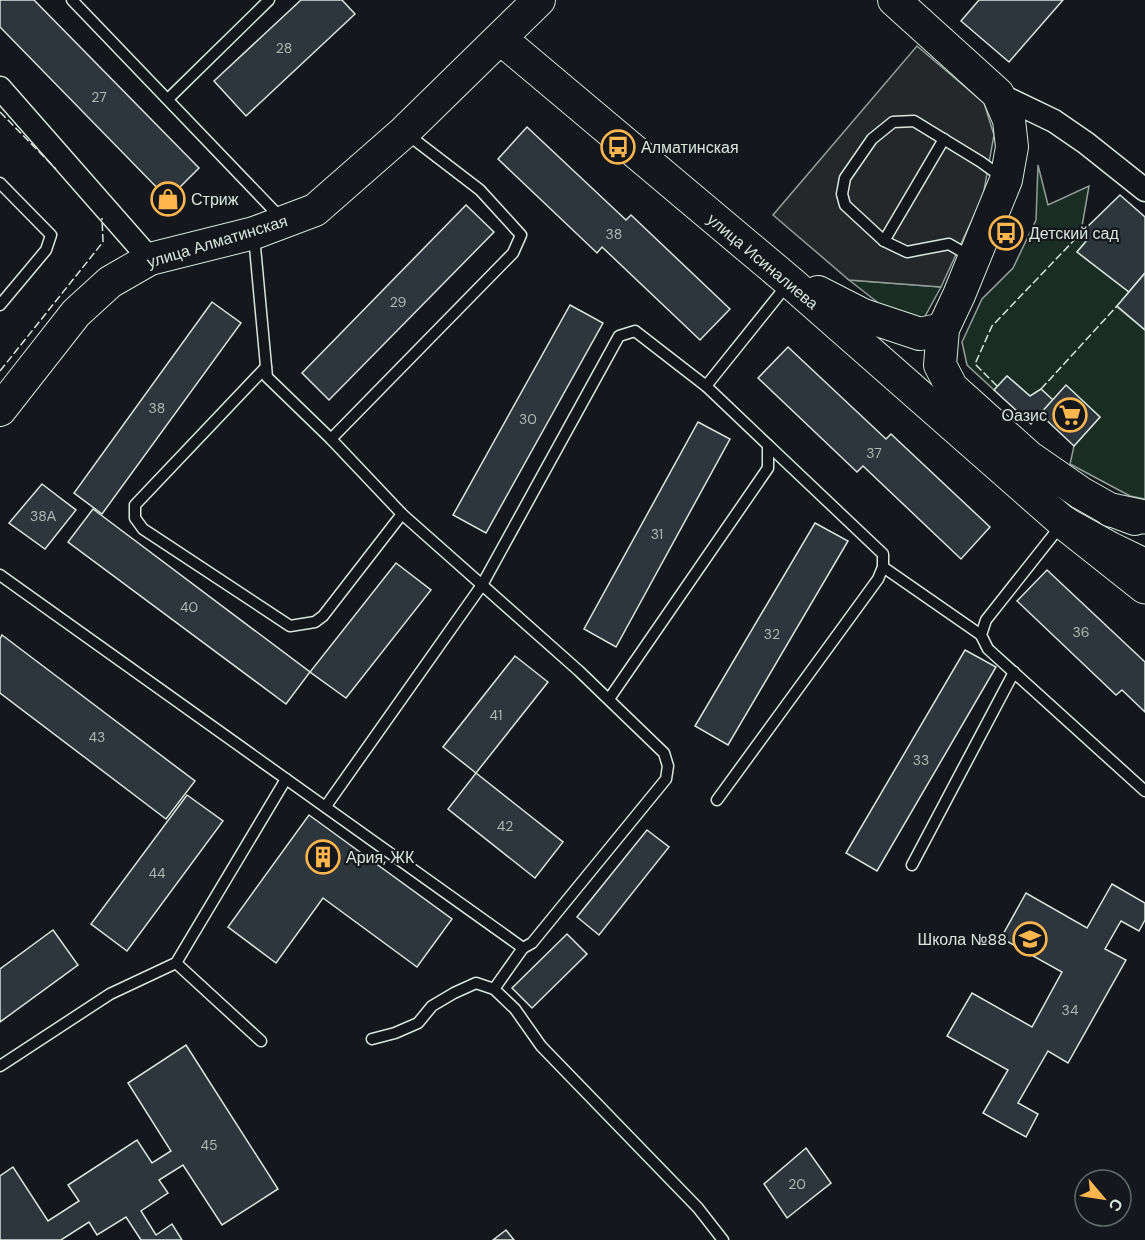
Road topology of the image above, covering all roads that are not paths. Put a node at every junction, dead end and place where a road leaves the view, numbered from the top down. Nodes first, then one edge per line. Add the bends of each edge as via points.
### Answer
1 (72, 0) edge
2 (270, 0) edge
3 (539, 0) edge
4 (894, 0) edge
5 (501, 39) junction
6 (0, 88) edge
7 (998, 94) junction
8 (168, 99) junction
9 (404, 132) junction
10 (944, 139) junction
11 (1006, 180) junction
12 (0, 183) edge
13 (1145, 190) edge
14 (285, 221) junction
15 (254, 233) junction
16 (884, 241) junction
17 (974, 258) junction
18 (150, 259) junction
19 (782, 276) junction
20 (0, 305) edge
21 (942, 329) junction
22 (266, 367) junction
23 (706, 386) junction
24 (0, 410) edge
25 (331, 439) junction
26 (768, 445) junction
27 (1111, 510) junction
28 (402, 514) junction
29 (1145, 517) edge
30 (1064, 522) junction
31 (1145, 523) edge
32 (1145, 565) edge
33 (883, 567) junction
34 (0, 575) edge
35 (482, 585) junction
36 (1145, 587) edge
37 (981, 635) junction
38 (1014, 672) junction
39 (609, 699) junction
40 (286, 779) junction
41 (1145, 791) edge
42 (717, 800) dead end
43 (326, 806) junction
44 (912, 865) dead end
45 (523, 948) junction
46 (176, 963) junction
47 (494, 989) junction
48 (372, 1039) dead end
49 (261, 1041) dead end
50 (0, 1066) edge
51 (723, 1240) edge

1 - 8 lane
2 - 8 lane
3 - 5 street
4 - 7 street
5 - 9 street, улица Алматинская
5 - 19 street, улица Исиналиева
6 - 18 street
7 - 11 street via 1009,120 1012,147
7 - 13 street via 1062,127
8 - 14 lane
9 - 14 street, улица Алматинская via 315,210
9 - 25 lane via 480,190 521,235 513,253
10 - 11 lane
10 - 16 lane
10 - 16 lane via 914,121 893,122 872,139 845,178 845,205
11 - 17 street
12 - 20 lane via 51,235 46,250
14 - 15 street, улица Алматинская
15 - 18 street, улица Алматинская
15 - 22 lane
16 - 17 lane via 908,252 949,244
17 - 21 street
18 - 24 street, улица Алматинская via 110,282 76,313
19 - 21 street via 863,315 920,334
19 - 23 lane
19 - 30 street, улица Исиналиева
21 - 27 street via 940,365 952,388 1029,457
22 - 25 lane via 267,377
22 - 28 lane via 135,505 135,518 143,529 290,626 315,622 324,616
23 - 26 lane
23 - 35 lane via 635,331 619,336
25 - 28 lane
26 - 33 lane via 883,554
26 - 39 lane via 768,468
27 - 29 main road
27 - 31 street
28 - 35 lane
30 - 32 street, улица Исиналиева
30 - 36 main road
30 - 37 lane via 986,620
33 - 37 lane
33 - 42 lane
34 - 40 lane
35 - 39 lane
35 - 43 lane
37 - 38 lane via 988,649
38 - 41 lane
38 - 44 lane
39 - 45 lane via 664,753 666,779 532,943
40 - 43 lane
40 - 46 lane
43 - 45 lane
45 - 47 lane
46 - 49 lane
46 - 50 lane via 110,994
47 - 48 lane via 476,983 432,1006 418,1023
47 - 51 lane via 515,1009 541,1046 698,1208

